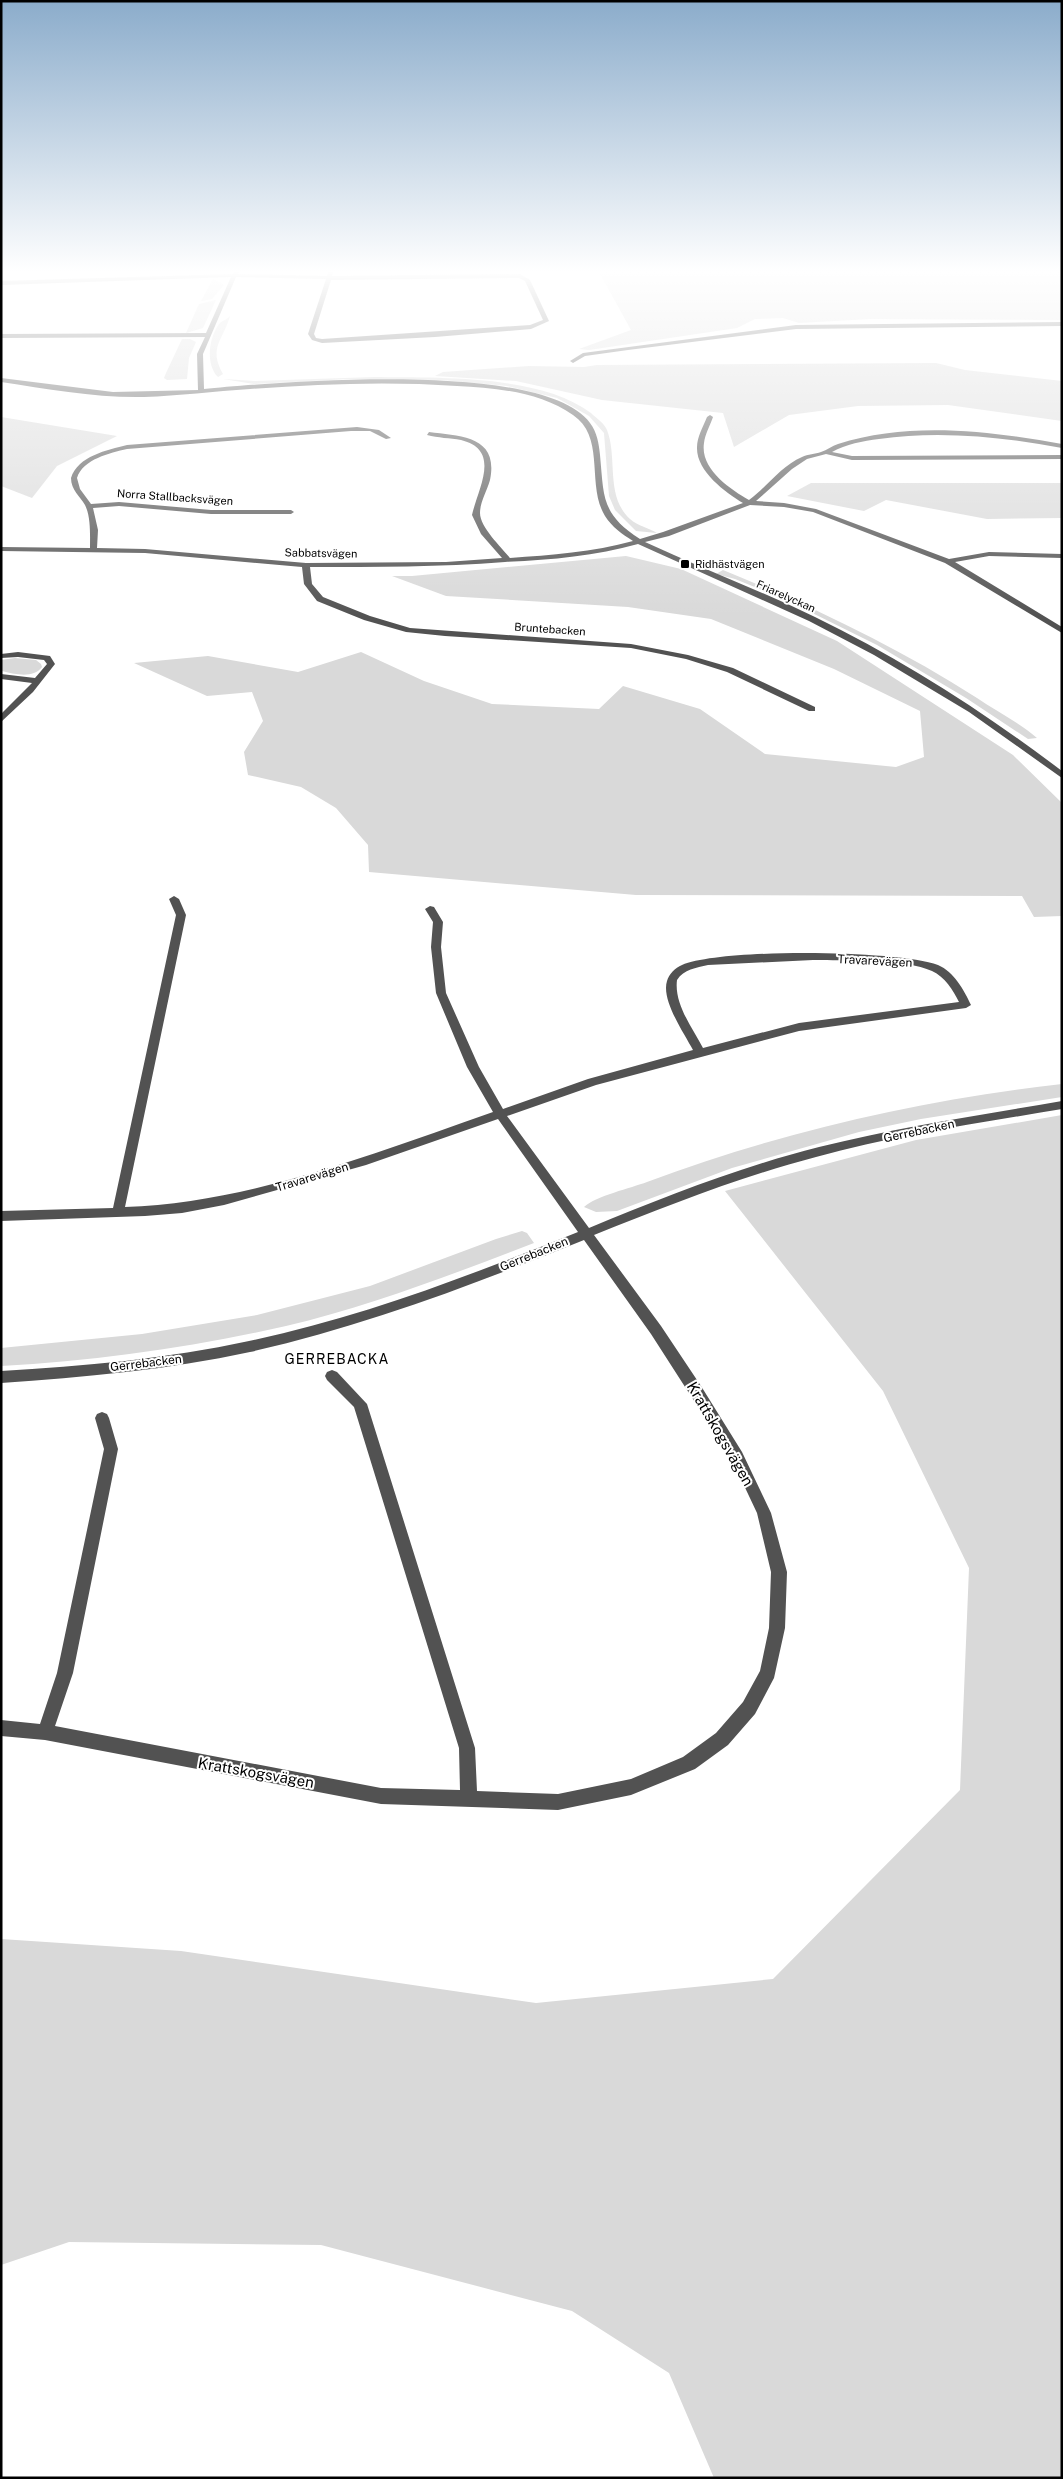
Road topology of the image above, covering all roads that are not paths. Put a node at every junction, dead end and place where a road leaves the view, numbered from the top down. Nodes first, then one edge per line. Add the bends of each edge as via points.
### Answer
1 (46, 386) edge
2 (201, 386) edge
3 (279, 386) edge
4 (477, 386) edge
5 (201, 390) junction
6 (710, 417) dead end
7 (429, 434) dead end
8 (388, 438) dead end
9 (1062, 446) edge
10 (825, 452) junction
11 (1062, 457) edge
12 (749, 503) junction
13 (88, 506) junction
14 (290, 512) dead end
15 (639, 542) junction
16 (1, 550) edge
17 (93, 551) junction
18 (1062, 556) edge
19 (508, 560) junction
20 (948, 560) junction
21 (306, 565) junction
22 (1062, 632) edge
23 (1, 656) edge
24 (1, 676) edge
25 (38, 681) junction
26 (812, 709) dead end
27 (1, 719) edge
28 (1062, 775) edge
29 (174, 899) dead end
30 (430, 909) dead end
31 (700, 1052) junction
32 (1062, 1105) edge
33 (500, 1114) junction
34 (118, 1211) junction
35 (1, 1216) edge
36 (585, 1233) junction
37 (332, 1376) dead end
38 (1, 1377) edge
39 (102, 1418) dead end
40 (1, 1728) edge
41 (45, 1732) junction
42 (469, 1799) junction

1 - 5 street, Friarelyckan via 112,394
2 - 5 street
3 - 5 street, Friarelyckan
4 - 15 street, Friarelyckan via 523,393 550,401 580,416 592,430 601,501 608,516
6 - 12 street via 699,447 704,462 733,494
7 - 19 street via 469,440 484,450 490,464 476,515 484,532
8 - 13 street via 381,431 338,430 127,447 102,454 78,468 74,482
9 - 10 street via 1004,436 925,434 864,439
10 - 11 street via 852,458
10 - 12 street via 800,461 781,474 764,494
12 - 15 street
12 - 20 street via 814,510
13 - 14 street, Norra Stallbacksvägen via 119,504 211,512
13 - 17 street via 94,530
15 - 19 street, Sabbatsvägen via 596,552
15 - 28 street, Friarelyckan via 811,618 876,652 1002,730
16 - 17 street, Sabbatsvägen
17 - 21 street, Sabbatsvägen via 144,551
18 - 20 street via 989,554
19 - 21 street, Sabbatsvägen
20 - 22 street
21 - 26 street, Bruntebacken via 307,583 320,599 388,625 445,634 631,646 688,657 730,670
23 - 25 street via 18,654 51,660 49,668
24 - 25 street
25 - 27 street
29 - 34 street via 181,915
30 - 33 street via 438,922 436,947 441,994 473,1067
31 - 31 street, Travarevägen via 799,1027 966,1005 954,983 944,974 913,962 801,958 699,963 675,974 670,986 675,1005
31 - 33 street, Travarevägen via 592,1082
32 - 36 street, Gerrebacken via 817,1152 683,1194
33 - 34 street, Travarevägen via 362,1162 259,1193 182,1208
33 - 36 street
34 - 35 street, Travarevägen
36 - 38 street, Gerrebacken via 465,1282 314,1331 185,1358 68,1373
36 - 42 street, Krattskogsvägen via 706,1404 737,1456 764,1512 779,1572 777,1628 768,1673 749,1708 722,1739 689,1763 631,1787 558,1802
37 - 42 street via 360,1404 467,1748
39 - 41 street via 112,1449 65,1673
40 - 41 street, Krattskogsvägen
41 - 42 street, Krattskogsvägen via 381,1796

